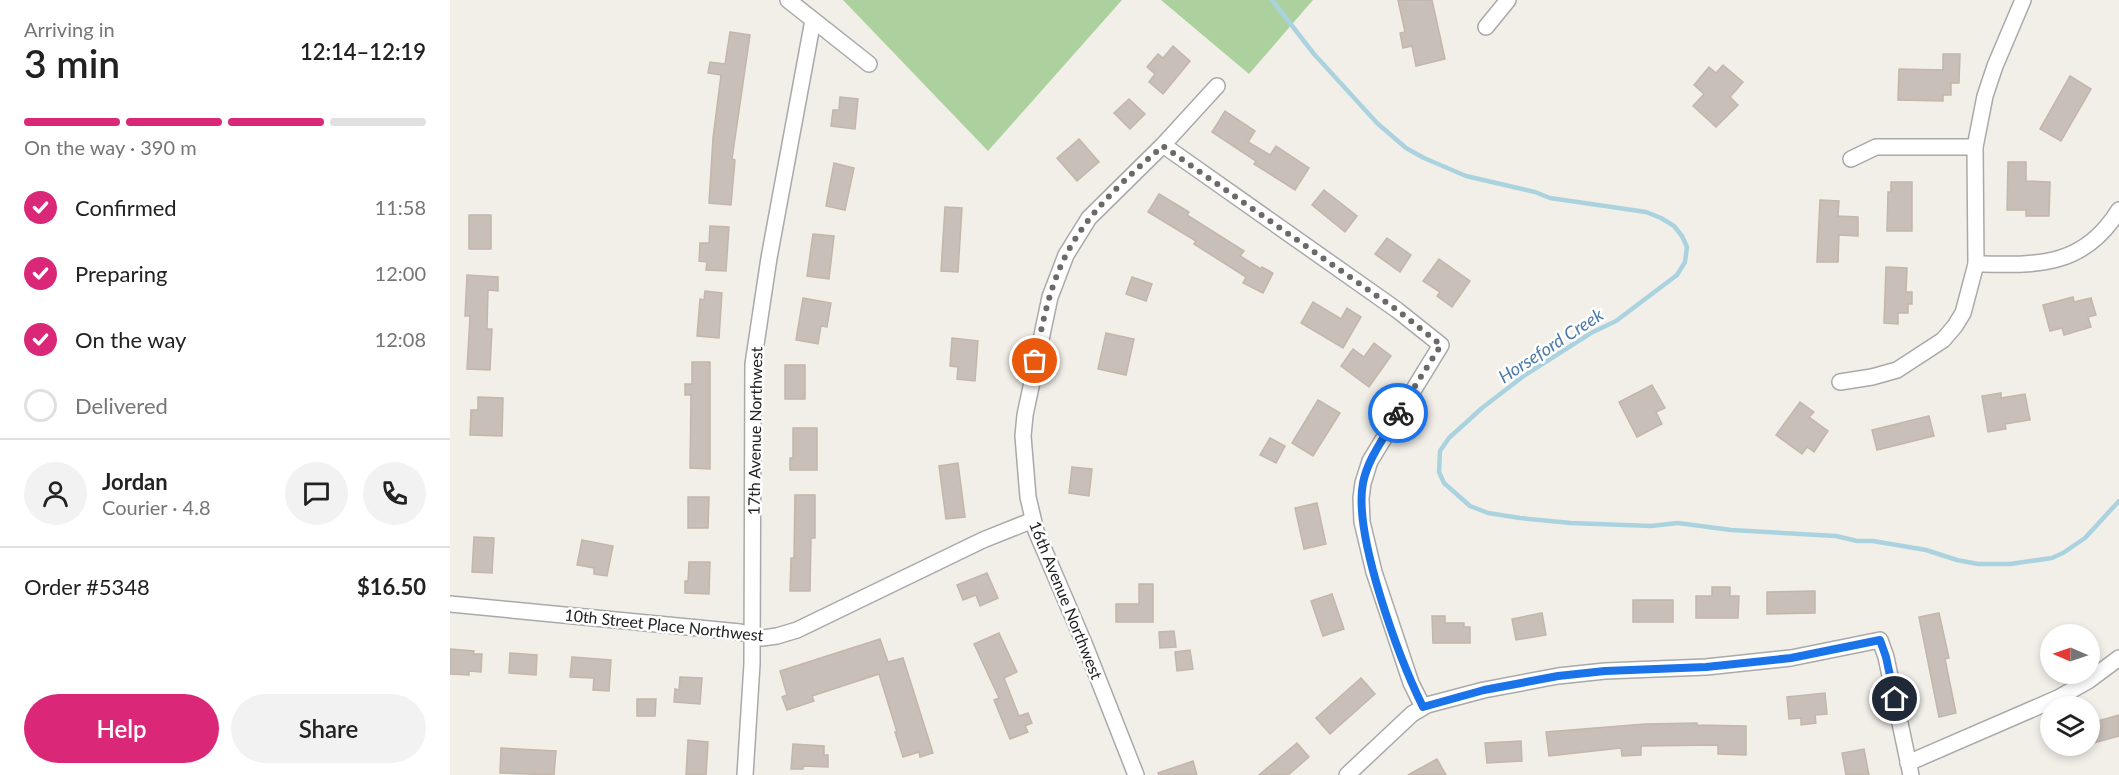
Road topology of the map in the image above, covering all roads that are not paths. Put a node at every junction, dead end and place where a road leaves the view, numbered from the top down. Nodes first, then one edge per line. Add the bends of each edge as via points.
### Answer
1 (788, 0) edge
2 (1508, 0) edge
3 (2023, 0) edge
4 (813, 20) junction
5 (1486, 27) dead end
6 (869, 64) dead end
7 (1217, 86) dead end
8 (1163, 146) junction
9 (1975, 147) junction
10 (1851, 159) dead end
11 (2119, 210) edge
12 (1976, 264) junction
13 (1840, 382) dead end
14 (1033, 520) junction
15 (450, 604) edge
16 (752, 634) junction
17 (2119, 658) edge
18 (1423, 707) junction
19 (1909, 769) edge
20 (746, 775) edge
21 (1136, 775) edge
22 (1347, 775) edge

1 - 4 street
2 - 5 street
3 - 9 street via 1985,96
4 - 6 street
4 - 16 street, 17th Avenue Northwest via 753,363
7 - 8 street, 16th Avenue Northwest
8 - 14 street, 16th Avenue Northwest via 1089,218 1066,255 1050,297 1024,426
8 - 18 street via 1441,345 1370,461 1361,498 1362,522 1377,583
9 - 10 street via 1876,147
9 - 12 street
11 - 12 street via 2104,231 2059,260 2030,265
12 - 13 street via 1963,313 1943,340 1897,370
14 - 16 street, 10th Street Place Northwest via 797,630 762,638
14 - 21 street, 16th Avenue Northwest
15 - 16 street, 10th Street Place Northwest
16 - 20 street, 17th Avenue Northwest
17 - 19 street via 2058,698
18 - 19 street via 1558,676 1780,660 1880,640
18 - 22 street

